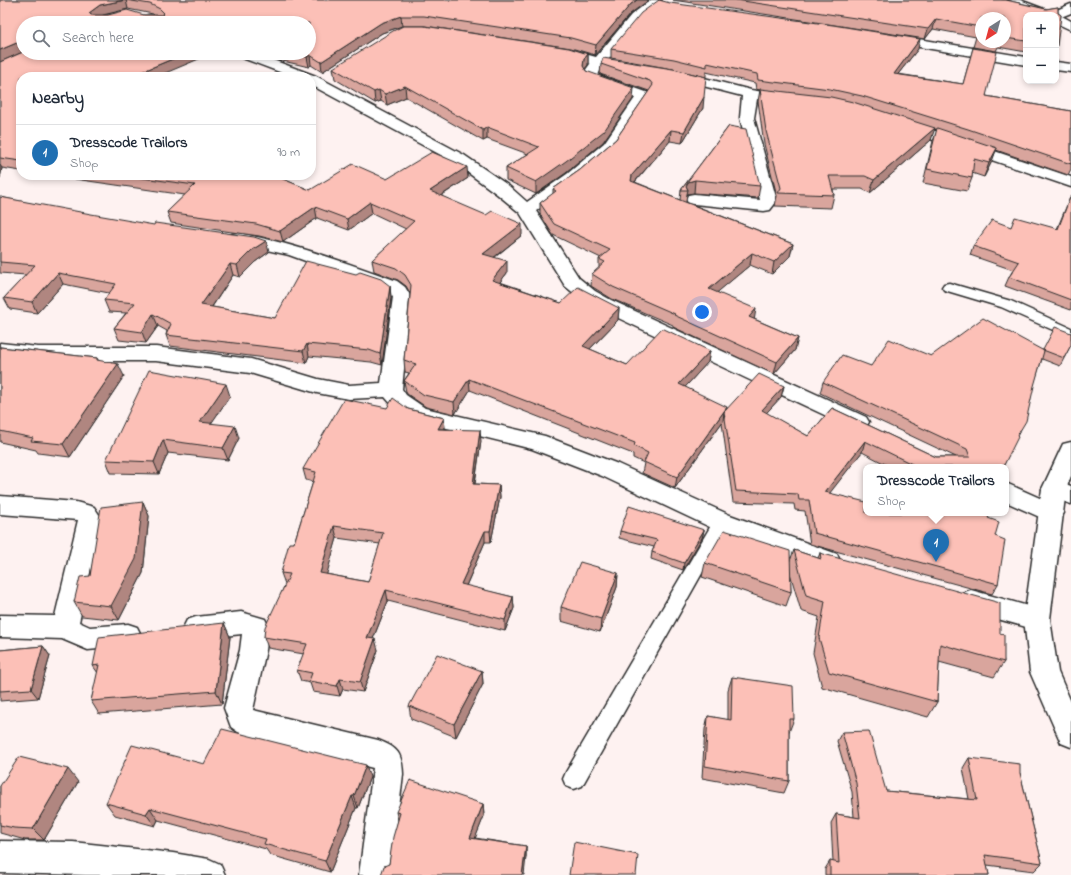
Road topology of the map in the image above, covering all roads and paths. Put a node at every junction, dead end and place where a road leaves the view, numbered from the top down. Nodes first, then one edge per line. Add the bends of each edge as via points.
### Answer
1 (1009, 0) edge
2 (656, 1) edge
3 (669, 6) edge
4 (1071, 8) edge
5 (1040, 12) edge
6 (1059, 15) edge
7 (1059, 19) edge
8 (1071, 26) edge
9 (876, 36) edge
10 (545, 49) edge
11 (263, 60) edge
12 (1023, 60) edge
13 (599, 62) junction
14 (1059, 66) edge
15 (1071, 68) edge
16 (642, 70) edge
17 (298, 72) edge
18 (666, 73) edge
19 (316, 78) edge
20 (750, 94) junction
21 (801, 102) edge
22 (892, 122) edge
23 (1071, 182) edge
24 (694, 199) dead end
25 (527, 210) junction
26 (223, 236) edge
27 (949, 287) dead end
28 (1071, 334) edge
29 (0, 350) edge
30 (391, 390) junction
31 (875, 430) edge
32 (1071, 450) edge
33 (1009, 492) edge
34 (1059, 499) edge
35 (0, 505) edge
36 (722, 522) junction
37 (850, 567) edge
38 (954, 596) edge
39 (1037, 619) junction
40 (0, 626) edge
41 (65, 628) junction
42 (1071, 734) edge
43 (574, 779) dead end
44 (0, 857) edge
45 (209, 875) edge
46 (375, 875) edge

1 - 5 street
2 - 3 street
2 - 13 street via 635,18
4 - 6 street
7 - 8 street
9 - 12 street
10 - 13 street via 571,53
11 - 17 street
13 - 16 street
13 - 25 street via 591,77 644,96 609,146 573,177
14 - 15 street
18 - 20 street
19 - 25 street via 458,158
20 - 21 street
20 - 24 street via 747,118 769,201 764,206
22 - 23 street
25 - 31 street via 572,282 588,295
26 - 30 street via 259,242 308,256 390,285 398,291 402,298
27 - 28 lane via 1006,304
29 - 30 street via 38,354 156,354 251,366 317,386 349,392
30 - 36 street via 399,400 418,414 537,442 610,470
32 - 34 street
33 - 34 street
34 - 39 street
35 - 41 street via 76,511 86,513 90,519
36 - 37 street via 817,559
36 - 43 lane
38 - 39 street
39 - 42 street via 1044,672
40 - 41 street
41 - 46 street via 88,639 241,623 256,627 253,650 238,708 241,718 248,723 378,754 388,761
44 - 45 street via 73,858

